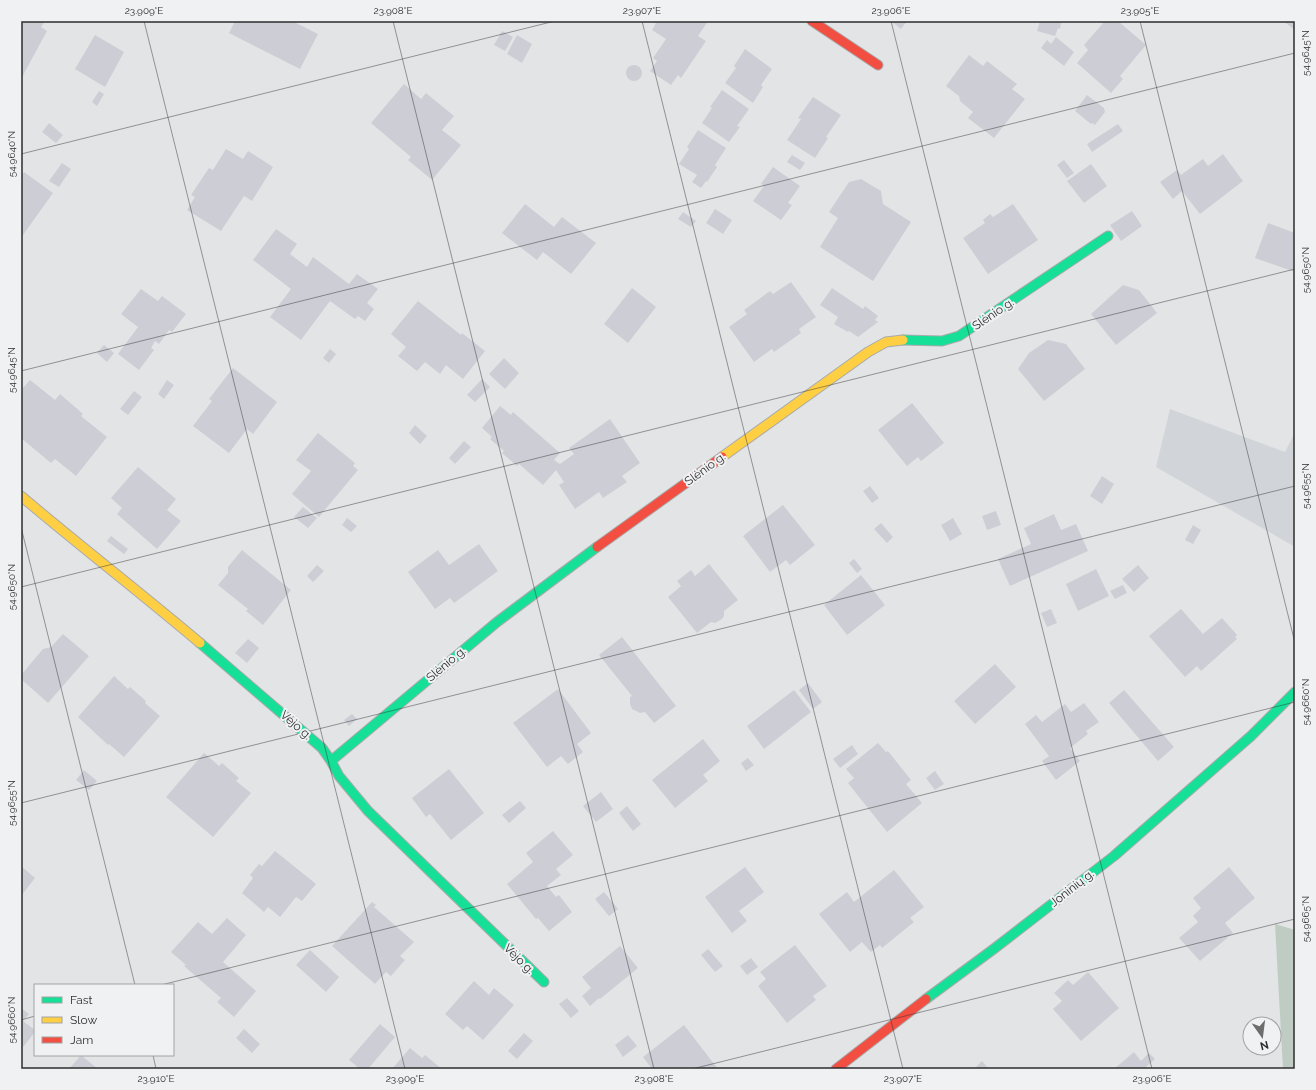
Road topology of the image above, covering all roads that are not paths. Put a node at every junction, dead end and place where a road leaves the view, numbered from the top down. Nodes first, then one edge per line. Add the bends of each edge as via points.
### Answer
1 (812, 21) edge
2 (878, 65) dead end
3 (1108, 236) dead end
4 (21, 496) edge
5 (1295, 692) edge
6 (331, 761) junction
7 (544, 982) dead end
8 (836, 1069) edge

1 - 2 street
3 - 6 street, Slėnio g. via 951,340 894,340 884,343 856,360 502,617
4 - 6 street, Vėjo g. via 310,737
5 - 8 street, Joninių g. via 1251,736 1114,856
6 - 7 street, Vėjo g. via 339,776 368,811

